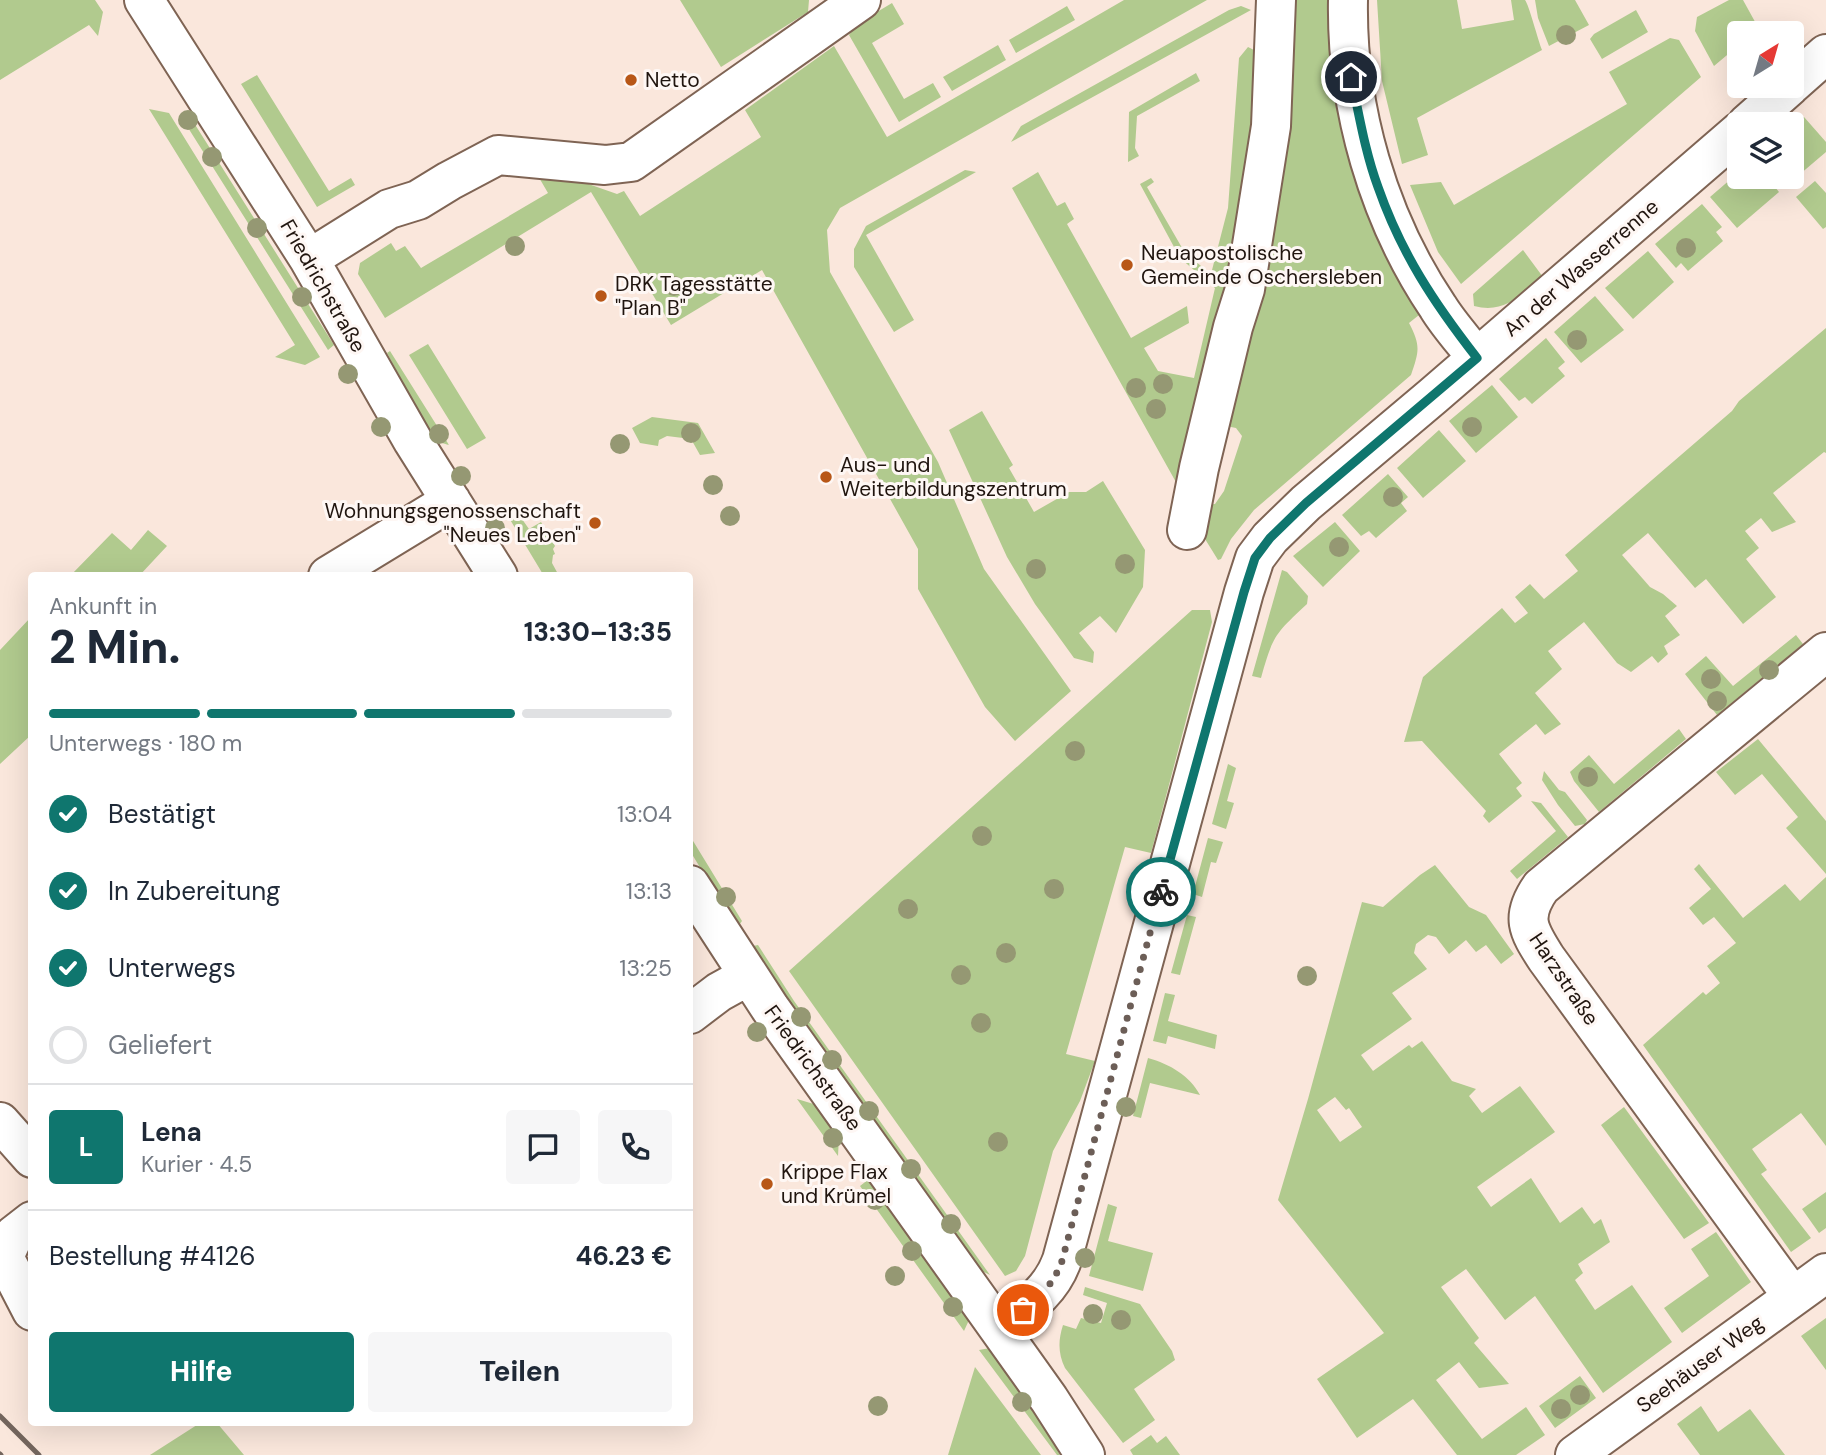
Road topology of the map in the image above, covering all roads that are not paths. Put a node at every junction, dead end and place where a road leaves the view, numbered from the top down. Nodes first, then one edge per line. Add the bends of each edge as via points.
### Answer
1 (144, 0) edge
2 (1276, 0) edge
3 (1348, 0) edge
4 (837, 7) edge
5 (1826, 54) edge
6 (1804, 73) edge
7 (1776, 98) edge
8 (1761, 112) edge
9 (1727, 142) edge
10 (309, 259) junction
11 (1477, 358) junction
12 (451, 501) junction
13 (1186, 530) dead end
14 (335, 572) edge
15 (495, 572) edge
16 (1826, 652) edge
17 (693, 890) edge
18 (748, 976) junction
19 (693, 1012) edge
20 (0, 1122) edge
21 (28, 1153) edge
22 (28, 1224) edge
23 (2, 1255) edge
24 (1826, 1273) edge
25 (1793, 1297) junction
26 (28, 1304) edge
27 (999, 1328) junction
28 (1085, 1455) edge
29 (1575, 1455) edge

1 - 10 street, Friedrichstraße
2 - 13 street via 1271,126 1245,289
3 - 11 street via 1351,77 1377,185 1421,281
4 - 10 street via 631,162 605,165 498,155 418,200 389,209
5 - 6 street
7 - 8 street
9 - 11 street, An der Wasserrenne
10 - 12 street, Friedrichstraße
11 - 27 street, An der Wasserrenne via 1306,503 1255,558 1062,1261 1045,1291
12 - 14 street
12 - 15 street, Friedrichstraße
16 - 25 street, Harzstraße via 1541,887 1527,916 1530,932 1546,958
17 - 18 street, Friedrichstraße
18 - 19 street
18 - 27 street, Friedrichstraße
20 - 21 street
22 - 23 street via 14,1235
23 - 26 street
24 - 25 street, Seehäuser Weg
25 - 29 street, Seehäuser Weg
27 - 28 street, Friedrichstraße

